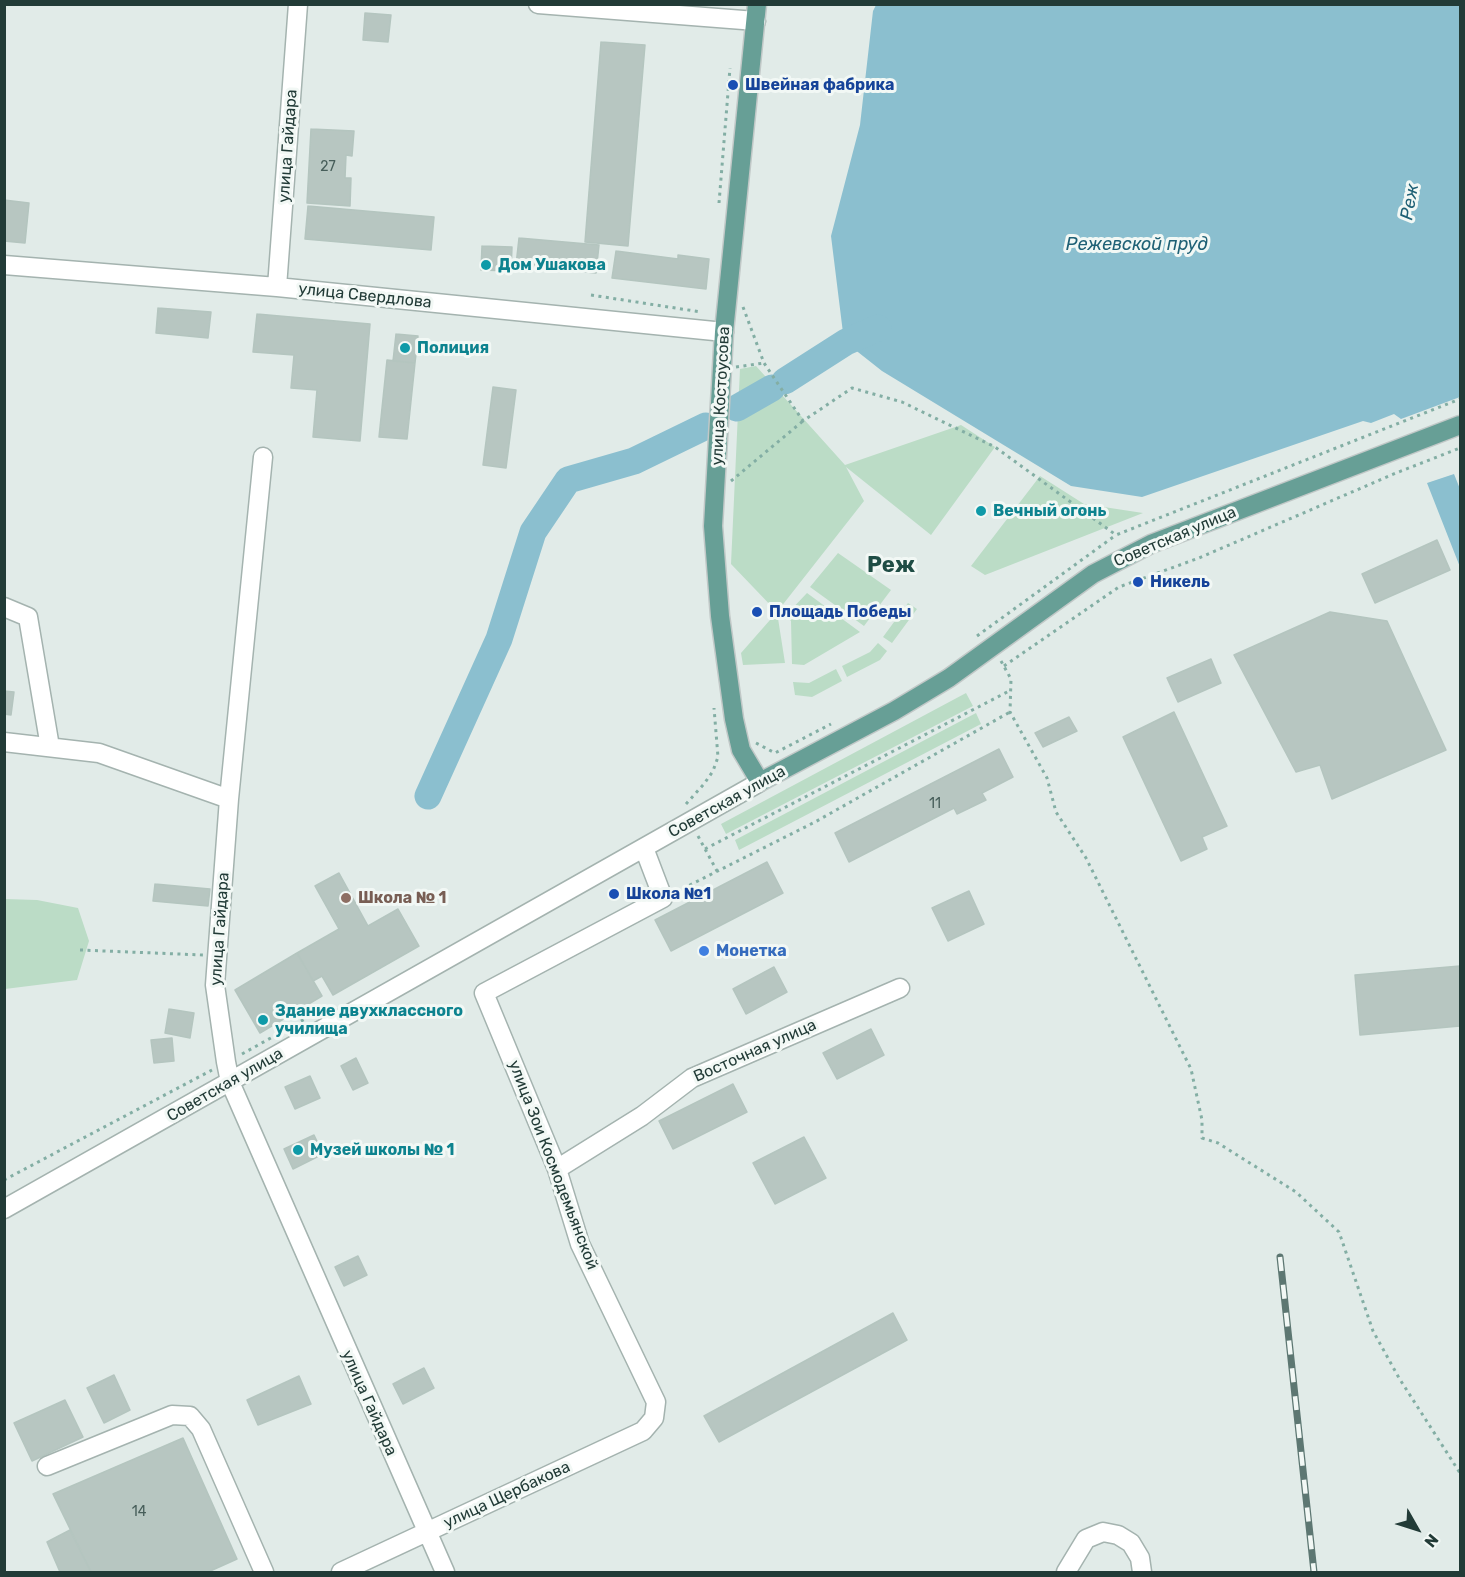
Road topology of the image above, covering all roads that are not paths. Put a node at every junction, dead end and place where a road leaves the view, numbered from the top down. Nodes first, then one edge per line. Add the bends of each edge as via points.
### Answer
1 (298, 4) edge
2 (538, 4) edge
3 (757, 13) edge
4 (4, 265) edge
5 (277, 287) junction
6 (724, 332) junction
7 (1461, 424) edge
8 (263, 457) dead end
9 (4, 607) edge
10 (4, 741) edge
11 (50, 747) junction
12 (760, 782) junction
13 (229, 798) junction
14 (644, 848) junction
15 (900, 988) dead end
16 (230, 1082) junction
17 (557, 1169) junction
18 (4, 1209) edge
19 (656, 1402) joint
20 (47, 1466) dead end
21 (426, 1533) junction
22 (264, 1572) edge
23 (341, 1572) edge
24 (445, 1572) edge
25 (1066, 1572) edge
26 (1142, 1572) edge

1 - 5 street, улица Гайдара
2 - 3 street
3 - 6 main road, улица Костоусова
4 - 5 street, улица Свердлова
5 - 6 street, улица Свердлова
6 - 12 main road, улица Костоусова via 713,526 720,616 741,750
7 - 12 main road, Советская улица via 1151,544 1093,574 949,678
8 - 13 street, улица Гайдара
9 - 11 street via 28,617
10 - 11 street
11 - 13 street via 99,753
12 - 14 street, Советская улица
13 - 16 street, улица Гайдара via 214,985
14 - 16 street, Советская улица
14 - 17 street, улица Зои Космодемьянской via 663,898 484,993
15 - 17 street, Восточная улица via 692,1078 642,1116
16 - 18 street, Советская улица
16 - 21 street, улица Гайдара
17 - 19 street, улица Зои Космодемьянской via 580,1244
19 - 21 street, улица Щербакова via 654,1418 643,1431
20 - 22 street via 172,1415 190,1416 201,1429
21 - 23 street, улица Щербакова
21 - 24 street, улица Гайдара
25 - 26 street via 1086,1539 1103,1532 1131,1543 1140,1558

